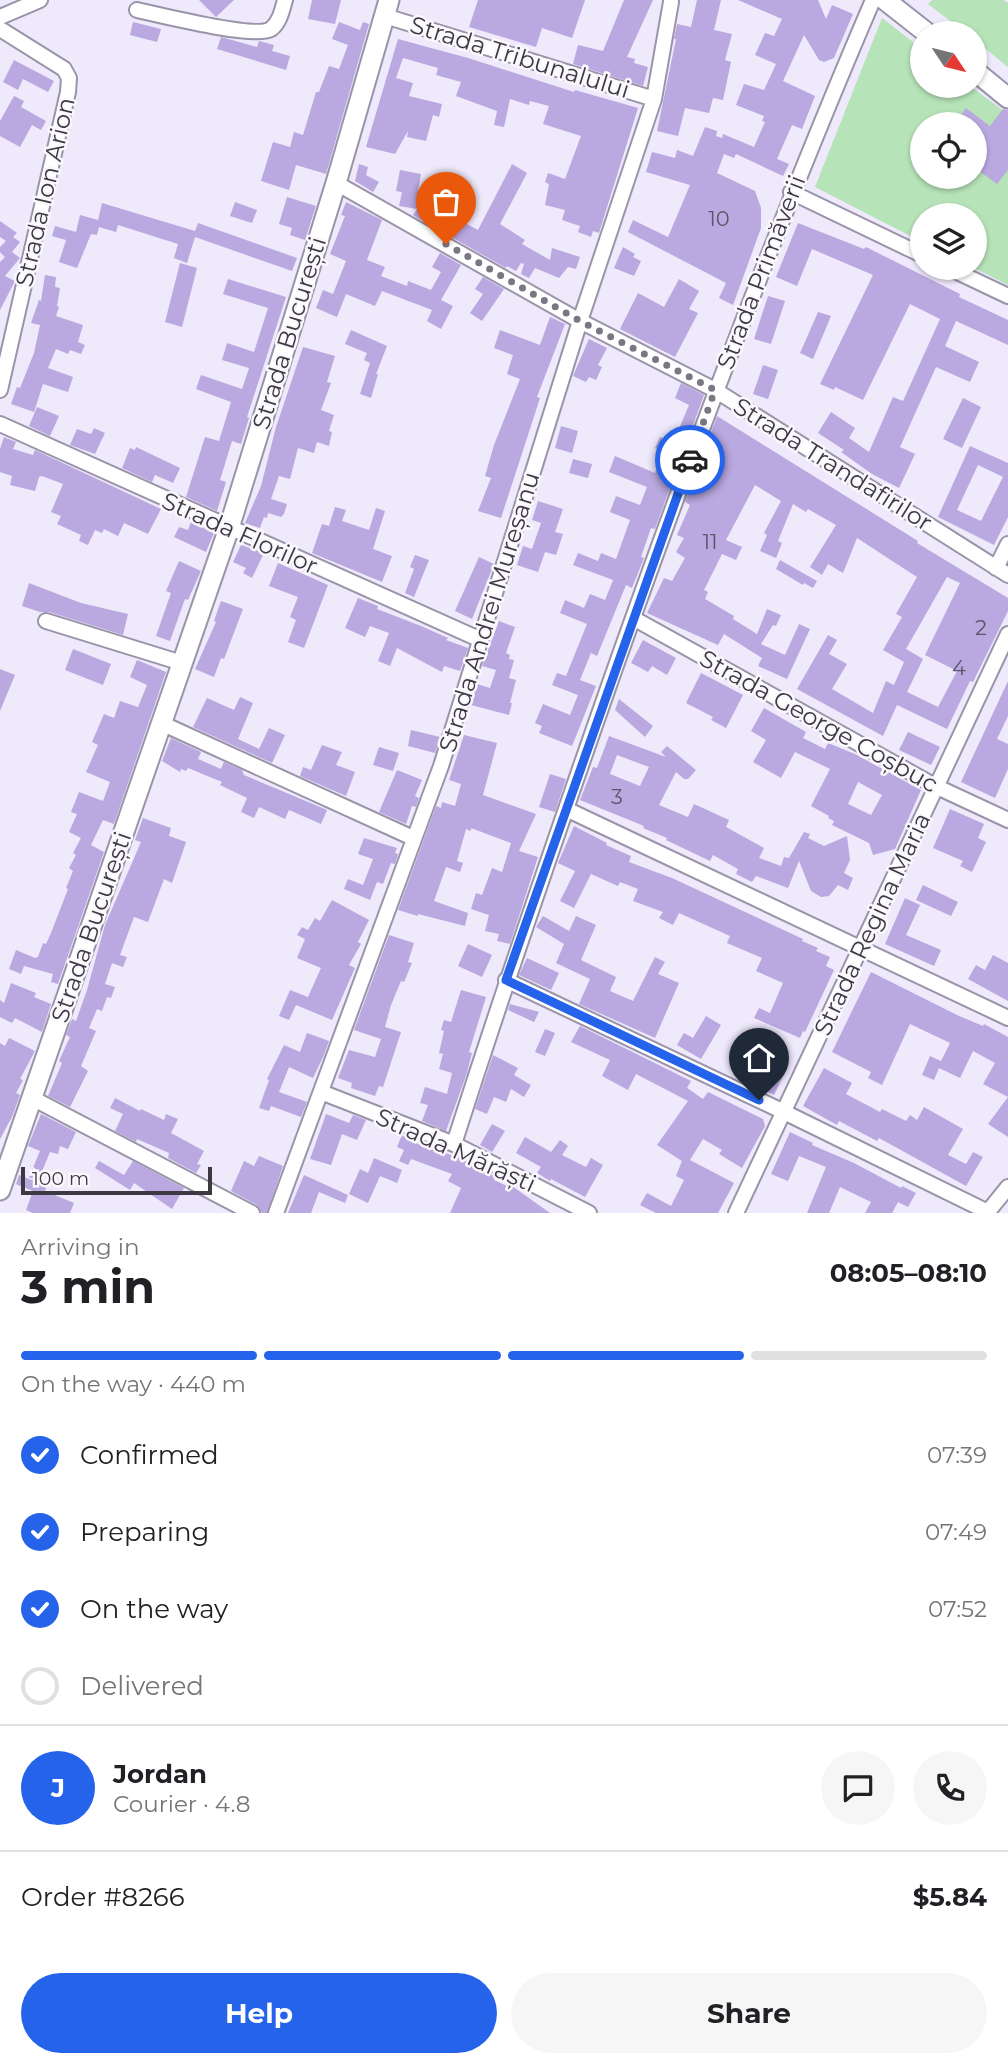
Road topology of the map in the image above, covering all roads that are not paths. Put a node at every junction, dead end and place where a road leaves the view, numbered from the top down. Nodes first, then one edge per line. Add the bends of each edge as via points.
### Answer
1 (40, 0) edge
2 (285, 0) edge
3 (873, 0) edge
4 (885, 0) edge
5 (671, 2) dead end
6 (387, 8) edge
7 (137, 10) dead end
8 (0, 18) edge
9 (912, 21) edge
10 (0, 29) edge
11 (987, 80) edge
12 (1008, 97) edge
13 (654, 99) junction
14 (336, 183) junction
15 (791, 192) junction
16 (910, 249) edge
17 (974, 280) edge
18 (1008, 296) edge
19 (580, 321) junction
20 (0, 390) edge
21 (715, 390) junction
22 (0, 424) edge
23 (229, 528) junction
24 (1008, 544) edge
25 (1002, 571) edge
26 (633, 618) junction
27 (46, 621) dead end
28 (1008, 634) edge
29 (481, 640) junction
30 (182, 663) junction
31 (161, 723) junction
32 (935, 786) junction
33 (566, 808) junction
34 (1008, 820) edge
35 (413, 838) junction
36 (861, 948) junction
37 (506, 980) junction
38 (1008, 1018) edge
39 (321, 1092) junction
40 (32, 1098) junction
41 (784, 1112) junction
42 (454, 1144) junction
43 (1008, 1187) edge
44 (0, 1190) edge
45 (988, 1212) edge
46 (252, 1213) edge
47 (276, 1213) edge
48 (589, 1213) edge
49 (736, 1213) edge

1 - 8 street
2 - 7 street via 276,23 263,32
3 - 15 street, Strada Primăverii
4 - 9 main road
5 - 13 street, Strada Andrei Mureșanu
6 - 13 street, Strada Tribunalului
6 - 14 main road, Strada București
10 - 20 street, Strada Ion Arion via 64,69 69,78
11 - 12 main road
13 - 19 street, Strada Andrei Mureșanu
14 - 19 street, Strada Trandafirilor
14 - 23 main road, Strada București
15 - 16 street
15 - 21 street, Strada Primăverii
17 - 18 street
19 - 21 street, Strada Trandafirilor
19 - 29 street, Strada Andrei Mureșanu
21 - 25 street, Strada Trandafirilor
21 - 26 street, Strada Primăverii
22 - 23 street, Strada Florilor
23 - 29 street, Strada Florilor
23 - 30 main road, Strada București
24 - 25 street
26 - 32 street, Strada George Coșbuc
26 - 33 street, Strada Primăverii
27 - 30 street
28 - 32 street, Strada Regina Maria
29 - 35 street, Strada Andrei Mureșanu
30 - 31 main road, Strada București
31 - 35 street
31 - 40 main road, Strada București
32 - 34 street, Strada George Coșbuc
32 - 36 street, Strada Regina Maria
33 - 36 street
33 - 37 street, Strada Primăverii
35 - 39 street, Strada Andrei Mureșanu
36 - 38 street
36 - 41 street, Strada Regina Maria
37 - 41 street
37 - 42 street, Strada Primăverii
39 - 42 street, Strada Mărăști
39 - 47 street, Strada Andrei Mureșanu
40 - 44 main road, Strada București
40 - 46 street
41 - 45 street
41 - 49 street, Strada Regina Maria
42 - 48 street, Strada Mărăști
43 - 45 street

